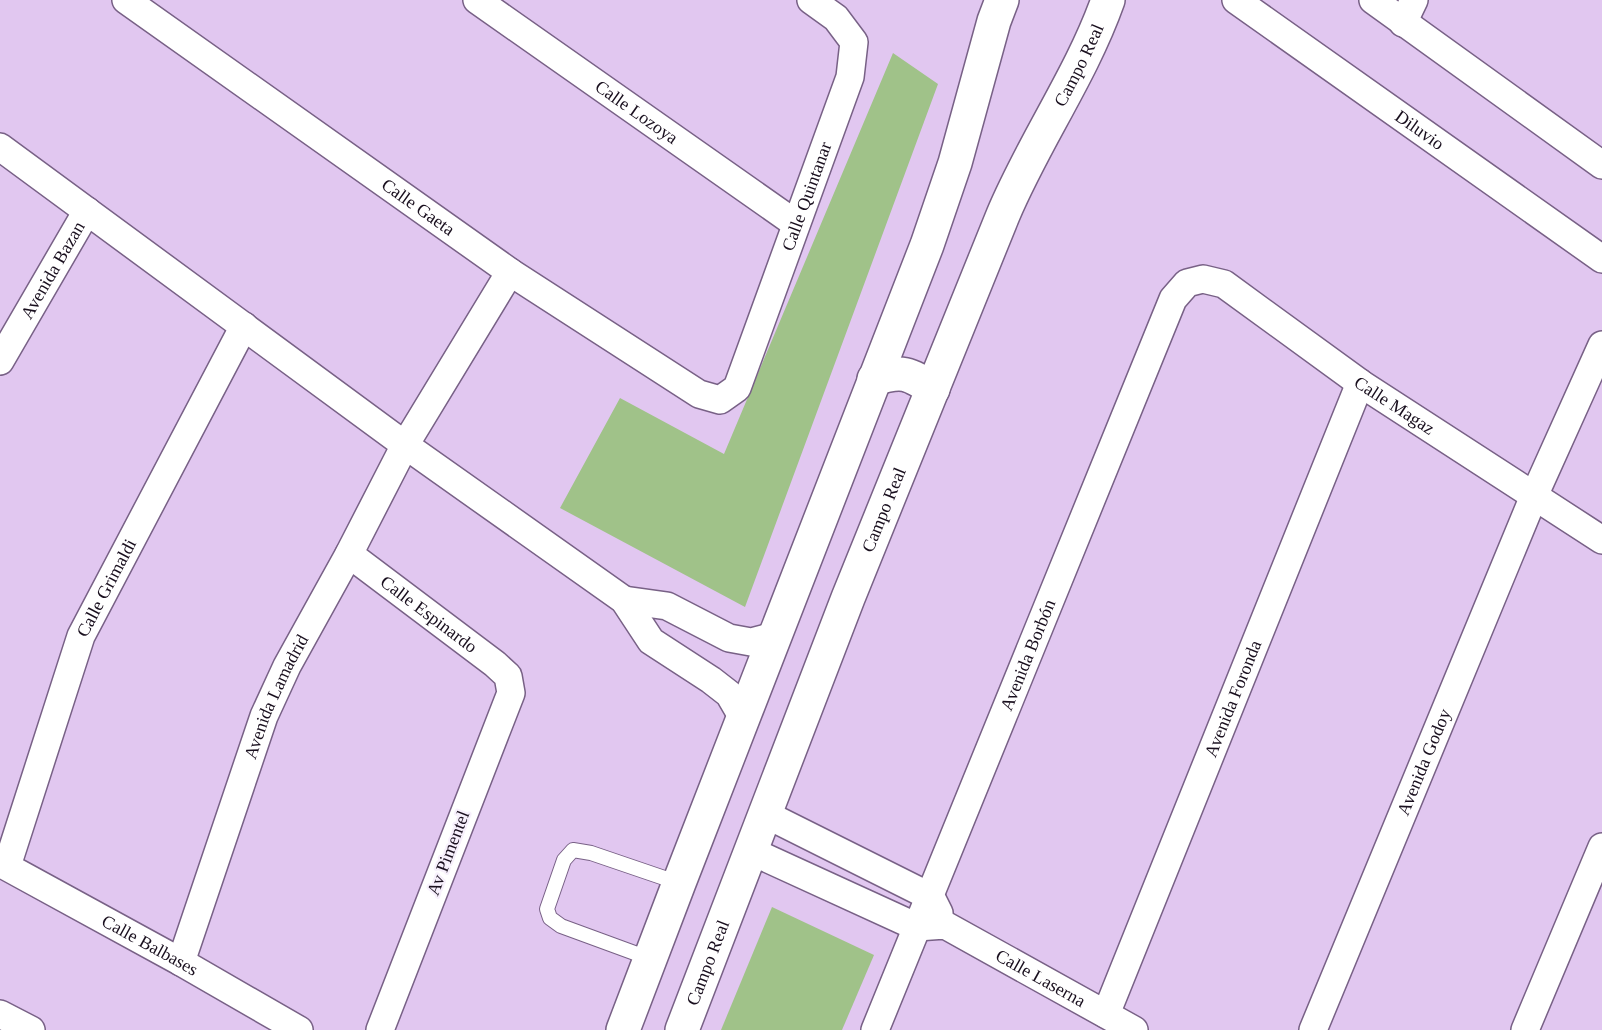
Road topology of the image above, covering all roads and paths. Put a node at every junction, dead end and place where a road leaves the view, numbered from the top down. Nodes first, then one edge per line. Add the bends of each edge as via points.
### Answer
1 (126, 0) edge
2 (477, 0) edge
3 (811, 0) edge
4 (1002, 0) edge
5 (1108, 0) edge
6 (1236, 0) edge
7 (1373, 0) edge
8 (1409, 11) edge
9 (0, 147) edge
10 (1602, 165) edge
11 (87, 211) junction
12 (796, 224) junction
13 (1599, 249) edge
14 (510, 272) junction
15 (1187, 283) joint
16 (244, 326) junction
17 (1602, 345) edge
18 (0, 361) edge
19 (874, 379) junction
20 (1360, 383) junction
21 (933, 389) junction
22 (720, 400) joint
23 (405, 445) junction
24 (1534, 495) junction
25 (1602, 540) edge
26 (349, 554) junction
27 (624, 600) junction
28 (775, 636) junction
29 (508, 676) joint
30 (743, 718) junction
31 (765, 814) junction
32 (1602, 847) edge
33 (751, 851) junction
34 (3, 865) edge
35 (679, 883) junction
36 (931, 897) junction
37 (945, 925) junction
38 (917, 927) junction
39 (651, 959) junction
40 (181, 962) junction
41 (639, 992) junction
42 (0, 1014) edge
43 (1106, 1014) junction
44 (683, 1027) edge
45 (31, 1030) edge
46 (299, 1030) edge
47 (380, 1030) edge
48 (623, 1030) edge
49 (875, 1030) edge
50 (1134, 1030) edge
51 (1313, 1030) edge
52 (1525, 1030) edge

1 - 14 street, Calle Gaeta
2 - 12 street, Calle Lozoya
3 - 12 street, Calle Quintanar via 836,18 854,42 850,77
4 - 19 street via 927,245
5 - 21 street, Campo Real via 1086,55 1016,185
6 - 13 street, Diluvio
7 - 8 street
8 - 10 street
9 - 11 street
11 - 16 street
11 - 18 street, Avenida Bazan
12 - 22 street, Calle Quintanar via 737,388
14 - 22 street, Calle Gaeta via 699,394
14 - 23 street, Avenida Lamadrid
15 - 20 street, Calle Magaz via 1203,279 1224,284
15 - 36 street, Avenida Borbón via 1173,299
16 - 23 street
16 - 34 street, Calle Grimaldi via 81,636
17 - 24 street, Avenida Godoy
19 - 21 street via 892,373 913,376
19 - 28 street
20 - 24 street, Calle Magaz
20 - 43 street, Avenida Foronda
21 - 31 street, Campo Real
23 - 26 street, Avenida Lamadrid
23 - 27 street
24 - 25 street, Calle Magaz
24 - 51 street, Avenida Godoy
26 - 29 street, Calle Espinardo
26 - 40 street, Avenida Lamadrid via 264,716
27 - 28 street via 667,606 729,638 750,642
27 - 30 street via 651,641 729,694
28 - 30 street
29 - 47 street, Av Pimentel via 511,693
30 - 35 street
31 - 33 street, Campo Real
31 - 36 street
32 - 52 street
33 - 38 street
33 - 44 street, Campo Real
34 - 40 street, Calle Balbases
35 - 39 street
35 - 39 lane via 591,853 573,850 564,860 547,909 550,918 561,926
36 - 37 street
36 - 38 street, Avenida Borbón
37 - 38 street
37 - 43 street, Calle Laserna
38 - 49 street, Avenida Borbón
39 - 41 street
40 - 46 street, Calle Balbases
41 - 44 street via 649,1010
41 - 48 street
42 - 45 street
43 - 50 street, Calle Laserna

